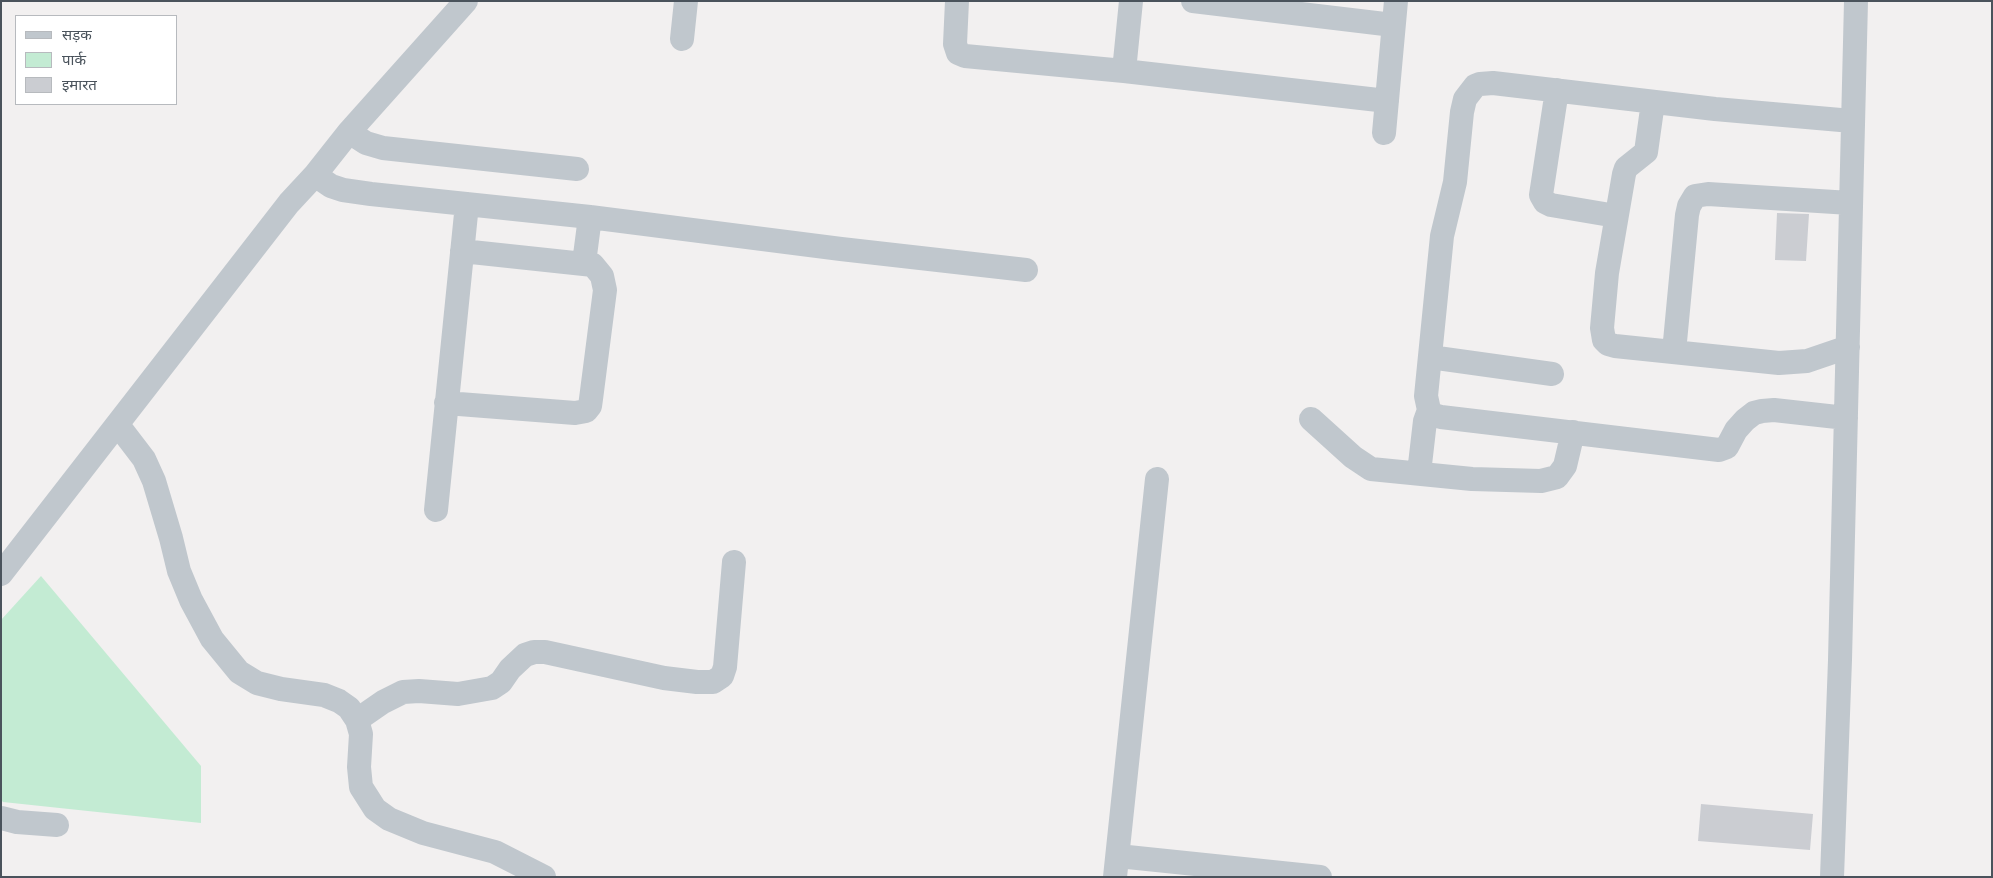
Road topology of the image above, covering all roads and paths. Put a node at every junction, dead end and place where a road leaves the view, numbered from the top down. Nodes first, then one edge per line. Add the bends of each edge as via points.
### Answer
1 (466, 1) edge
2 (686, 1) edge
3 (957, 1) edge
4 (1131, 1) edge
5 (1193, 1) edge
6 (1396, 1) edge
7 (1856, 1) edge
8 (1393, 25) junction
9 (682, 39) dead end
10 (1124, 71) junction
11 (1557, 90) junction
12 (1387, 101) junction
13 (1653, 102) junction
14 (1852, 121) junction
15 (349, 132) junction
16 (1384, 133) dead end
17 (577, 169) dead end
18 (315, 175) junction
19 (1850, 203) junction
20 (467, 204) junction
21 (1616, 216) junction
22 (590, 217) junction
23 (462, 251) junction
24 (584, 263) junction
25 (1026, 270) dead end
26 (1848, 347) junction
27 (1674, 352) junction
28 (1430, 357) junction
29 (1552, 374) dead end
30 (446, 403) junction
31 (1429, 410) junction
32 (1311, 418) dead end
33 (1846, 418) junction
34 (118, 425) junction
35 (1573, 432) junction
36 (1419, 473) junction
37 (1157, 479) dead end
38 (436, 510) dead end
39 (734, 562) dead end
40 (1, 574) edge
41 (358, 720) junction
42 (1, 818) edge
43 (57, 825) dead end
44 (1117, 866) edge
45 (544, 877) edge
46 (1320, 877) edge
47 (1832, 877) edge

1 - 15 street
2 - 9 street
3 - 10 street via 955,44 961,55
4 - 10 street
5 - 8 street
6 - 8 street
7 - 14 street
8 - 12 street
10 - 12 street
11 - 13 street
11 - 21 street via 1541,195 1551,205
11 - 28 street via 1480,84 1465,98 1455,182 1442,236
12 - 16 street
13 - 14 street
13 - 21 street via 1646,152 1626,168
14 - 19 street
15 - 17 street via 374,147
15 - 18 street
18 - 20 street via 342,190
18 - 34 street via 277,218
19 - 26 street
19 - 27 street via 1708,194 1696,196 1689,206
20 - 22 street
20 - 23 street
21 - 27 street via 1607,273 1602,328 1604,340 1616,346
22 - 24 street
22 - 25 street
23 - 24 street
23 - 30 street
24 - 30 street via 599,270 605,290 592,399 586,411 575,413
26 - 27 street via 1794,363
26 - 33 street
28 - 29 street
28 - 31 street via 1426,396
30 - 38 street
31 - 35 street via 1441,417
31 - 36 street
32 - 36 street via 1363,465 1382,471
33 - 35 street via 1774,410 1754,413 1736,430 1726,447 1719,450
33 - 47 street
34 - 40 street
34 - 41 street via 144,459 154,481 179,571 212,639 239,672 257,683 324,695 349,708
35 - 36 street via 1565,466 1551,480 1501,480
37 - 44 street
39 - 41 street via 725,667 722,676 713,682 664,678 534,652 525,655 492,688 458,694 419,690 403,692 382,702
41 - 45 street via 361,787 375,809 389,819 424,833 495,852
42 - 43 street
44 - 46 street

